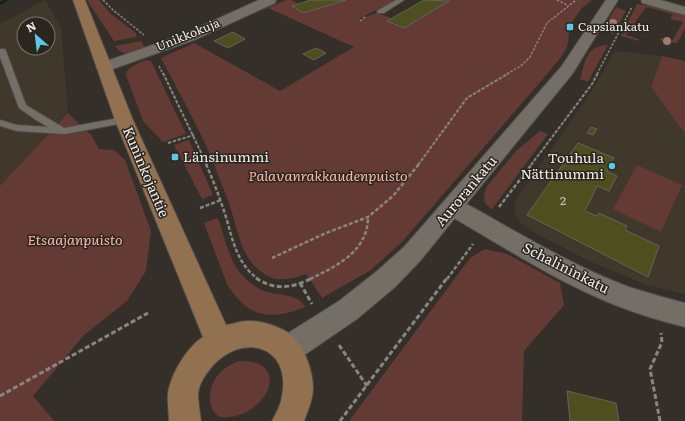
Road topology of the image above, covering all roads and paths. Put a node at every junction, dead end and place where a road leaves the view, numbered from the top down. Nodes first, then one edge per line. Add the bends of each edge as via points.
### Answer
1 (79, 0) edge
2 (103, 0) edge
3 (270, 0) edge
4 (401, 0) edge
5 (557, 0) edge
6 (576, 0) edge
7 (612, 0) edge
8 (647, 0) edge
9 (634, 4) dead end
10 (567, 5) junction
11 (685, 10) edge
12 (381, 11) dead end
13 (154, 50) junction
14 (2, 51) dead end
15 (104, 66) junction
16 (124, 120) junction
17 (0, 124) edge
18 (65, 131) junction
19 (194, 135) junction
20 (168, 143) dead end
21 (221, 200) junction
22 (453, 207) junction
23 (200, 208) dead end
24 (368, 218) junction
25 (485, 224) junction
26 (272, 258) dead end
27 (657, 309) junction
28 (148, 313) dead end
29 (685, 316) edge
30 (219, 341) junction
31 (287, 350) junction
32 (0, 396) edge
33 (185, 421) edge
34 (288, 421) edge
35 (340, 421) edge
36 (660, 421) edge

1 - 15 main road, Kuninkojantie
2 - 13 path via 117,15 137,28
3 - 13 street, Unikkokuja
4 - 12 lane
5 - 10 path
6 - 10 path
7 - 22 street, Aurorankatu via 566,70
8 - 11 street
9 - 25 path via 592,84
10 - 24 path via 546,22 526,61 467,98 393,196
13 - 15 street, Unikkokuja
13 - 19 path via 155,58
14 - 18 lane via 22,106
15 - 16 main road, Kuninkojantie
16 - 18 lane
16 - 30 main road, Kuninkojantie
17 - 18 lane via 18,128
19 - 20 path
19 - 21 path
21 - 23 path
21 - 24 path via 240,260 247,270 269,285 287,288 346,258 363,242 369,227
22 - 25 street, Schalininkatu
22 - 31 street, Aurorankatu via 412,254 386,279 348,310
24 - 26 path via 326,233
25 - 27 street, Schalininkatu via 603,288
25 - 35 path via 466,255
27 - 29 street, Schalininkatu
27 - 36 path via 662,342 650,369
28 - 32 path
30 - 31 main road via 250,333 277,341
30 - 33 main road via 207,349 187,375 182,391 181,408
31 - 34 main road via 295,362 299,377 294,410

